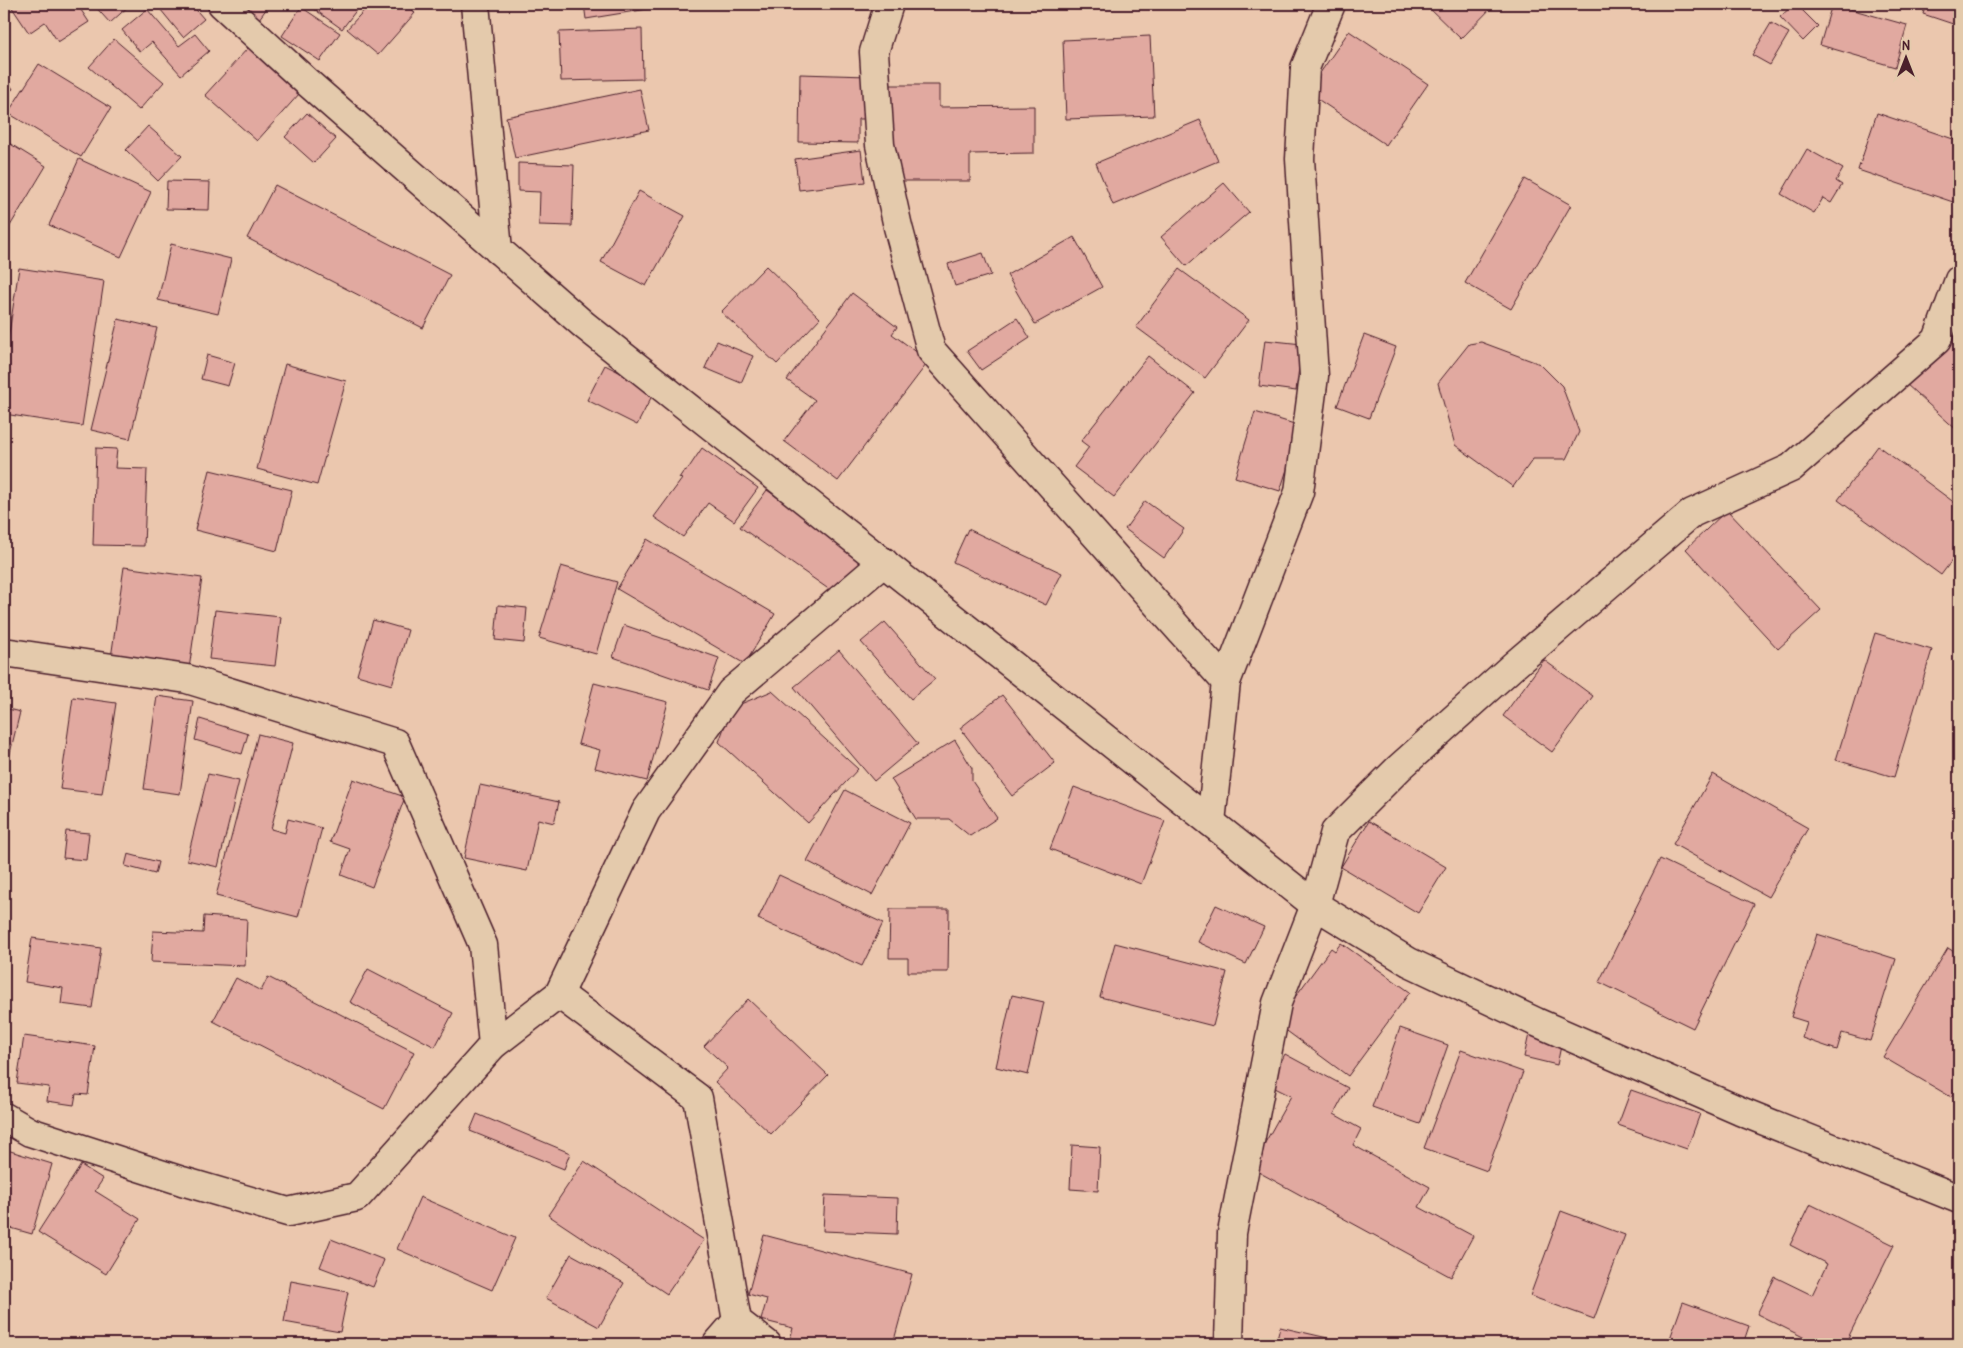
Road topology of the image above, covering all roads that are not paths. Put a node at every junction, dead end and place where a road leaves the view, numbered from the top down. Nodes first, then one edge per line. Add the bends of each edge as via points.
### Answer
1 (222, 4) edge
2 (475, 4) edge
3 (889, 4) edge
4 (1331, 4) edge
5 (498, 250) junction
6 (1959, 280) edge
7 (884, 562) junction
8 (4, 652) edge
9 (1226, 682) junction
10 (1211, 822) junction
11 (1315, 905) junction
12 (559, 994) junction
13 (493, 1045) junction
14 (4, 1117) edge
15 (1959, 1199) edge
16 (737, 1321) junction
17 (717, 1344) edge
18 (767, 1344) edge
19 (1229, 1344) edge

1 - 5 street
2 - 5 street
3 - 9 street via 874,52 880,144 931,350
4 - 9 street via 1305,68 1300,159 1314,376 1299,492
5 - 7 street via 584,325
6 - 11 street via 1936,340 1791,468 1692,513 1512,666 1399,768 1335,832
7 - 10 street
7 - 12 street via 731,692 646,811
8 - 13 street via 187,679 395,743 483,944
9 - 10 street
10 - 11 street
11 - 15 street via 1409,962 1536,1022 1740,1111
11 - 19 street via 1277,1003 1232,1233
12 - 13 street
12 - 16 street via 698,1098
13 - 14 street via 358,1197 288,1212 30,1132
16 - 17 street
16 - 18 street

